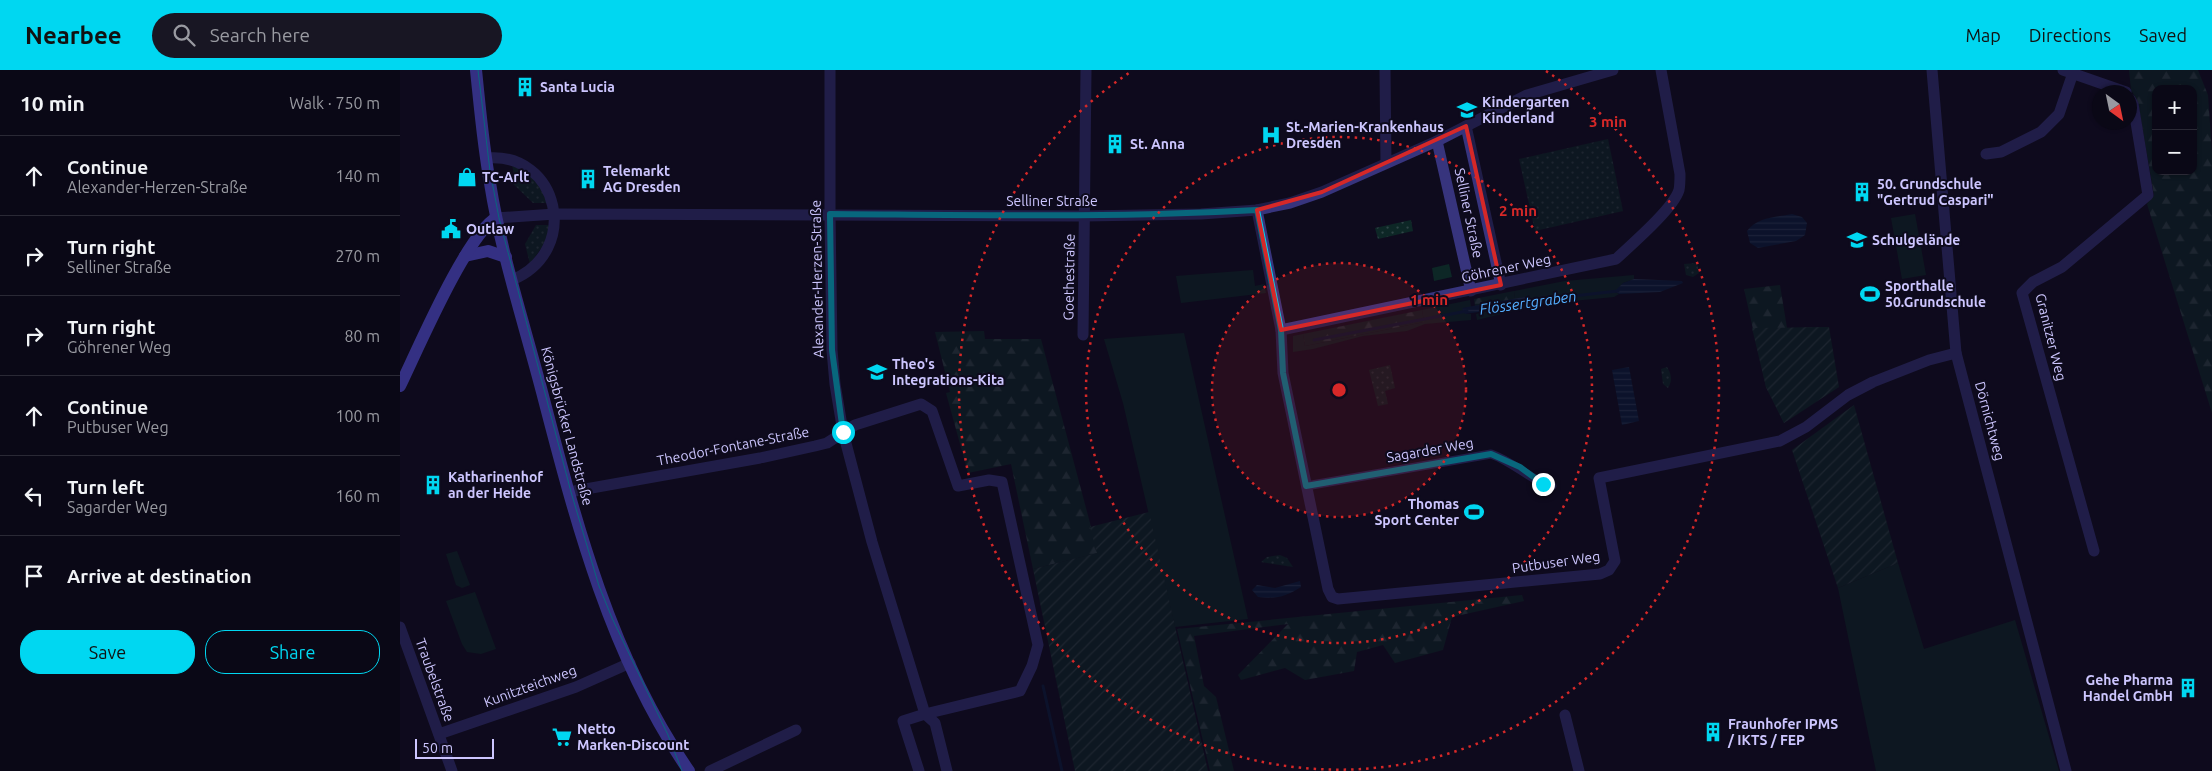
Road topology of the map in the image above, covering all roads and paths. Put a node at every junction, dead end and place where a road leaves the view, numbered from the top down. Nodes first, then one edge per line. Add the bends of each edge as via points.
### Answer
1 (476, 70) edge
2 (830, 70) edge
3 (1086, 70) edge
4 (1384, 70) edge
5 (1613, 70) edge
6 (1661, 70) edge
7 (1932, 70) edge
8 (2071, 71) edge
9 (2108, 85) edge
10 (1466, 126) junction
11 (2137, 128) edge
12 (1438, 141) junction
13 (1986, 154) dead end
14 (486, 158) junction
15 (1386, 163) junction
16 (1257, 210) junction
17 (552, 214) junction
18 (830, 214) junction
19 (1084, 216) junction
20 (496, 218) junction
21 (465, 256) junction
22 (506, 257) junction
23 (512, 280) junction
24 (1502, 285) junction
25 (1471, 292) junction
26 (1281, 330) junction
27 (1083, 335) dead end
28 (1956, 353) junction
29 (400, 386) edge
30 (843, 432) junction
31 (1306, 486) junction
32 (1552, 486) dead end
33 (569, 492) junction
34 (2094, 551) dead end
35 (400, 628) edge
36 (630, 663) junction
37 (925, 714) junction
38 (1565, 715) dead end
39 (796, 730) dead end
40 (439, 734) junction
41 (452, 771) edge
42 (689, 771) edge
43 (710, 771) edge
44 (920, 771) edge
45 (946, 771) edge
46 (1579, 771) edge
47 (2066, 771) edge

1 - 14 main road, Königsbrücker Landstraße
2 - 18 street, Alexander-Herzen-Straße
3 - 19 street, Goethestraße
4 - 15 street
5 - 10 street, Selliner Straße via 1527,95
6 - 24 street, Göhrener Weg via 1680,174 1678,190 1671,202 1616,259
7 - 28 street, Dörnichtweg
8 - 9 street
8 - 13 street via 2059,114 2041,132 2001,152
10 - 12 street, Selliner Straße
10 - 24 street, Selliner Straße
11 - 34 street, Granitzer Weg via 2148,195 2062,267 2033,282 2022,293
12 - 15 street, Selliner Straße
12 - 25 street, Selliner Straße
14 - 17 street via 509,159 528,168 548,192
14 - 20 main road, Königsbrücker Landstraße
15 - 16 street, Selliner Straße via 1322,192
16 - 19 street, Selliner Straße
16 - 26 street
17 - 18 street, Selliner Straße
17 - 20 street
17 - 23 street via 554,232 545,252 533,266
18 - 19 street, Selliner Straße
18 - 30 street, Alexander-Herzen-Straße via 832,350
19 - 27 street, Goethestraße
20 - 21 main road via 482,230
20 - 22 main road, Königsbrücker Landstraße
21 - 22 main road via 488,251
21 - 29 main road
22 - 23 main road, Königsbrücker Landstraße
23 - 33 main road, Königsbrücker Landstraße
24 - 25 street, Göhrener Weg
25 - 26 street, Göhrener Weg
26 - 31 street, Putbuser Weg via 1283,373
28 - 31 street, Putbuser Weg via 1873,382 1780,441 1598,478 1615,561 1609,570 1600,574 1338,600 1328,589
28 - 47 street, Dörnichtweg
30 - 33 street, Theodor-Fontane-Straße via 827,442 760,458
30 - 37 street, Alexander-Herzen-Straße via 874,551
30 - 37 street, Theodor-Fontane-Straße via 855,425 921,404 932,411 958,486 989,480 1002,482 1038,646 1032,666 1020,690
31 - 32 street, Sagarder Weg via 1491,454
33 - 36 main road, Königsbrücker Landstraße via 597,586
35 - 40 street, Traubelstraße
36 - 40 street, Kunitzteichweg via 576,687
36 - 42 main road, Königsbrücker Landstraße via 667,739
37 - 44 street via 903,722
37 - 45 street, Alexander-Herzen-Straße via 935,724
38 - 46 street
39 - 43 street
40 - 41 street, Traubelstraße

